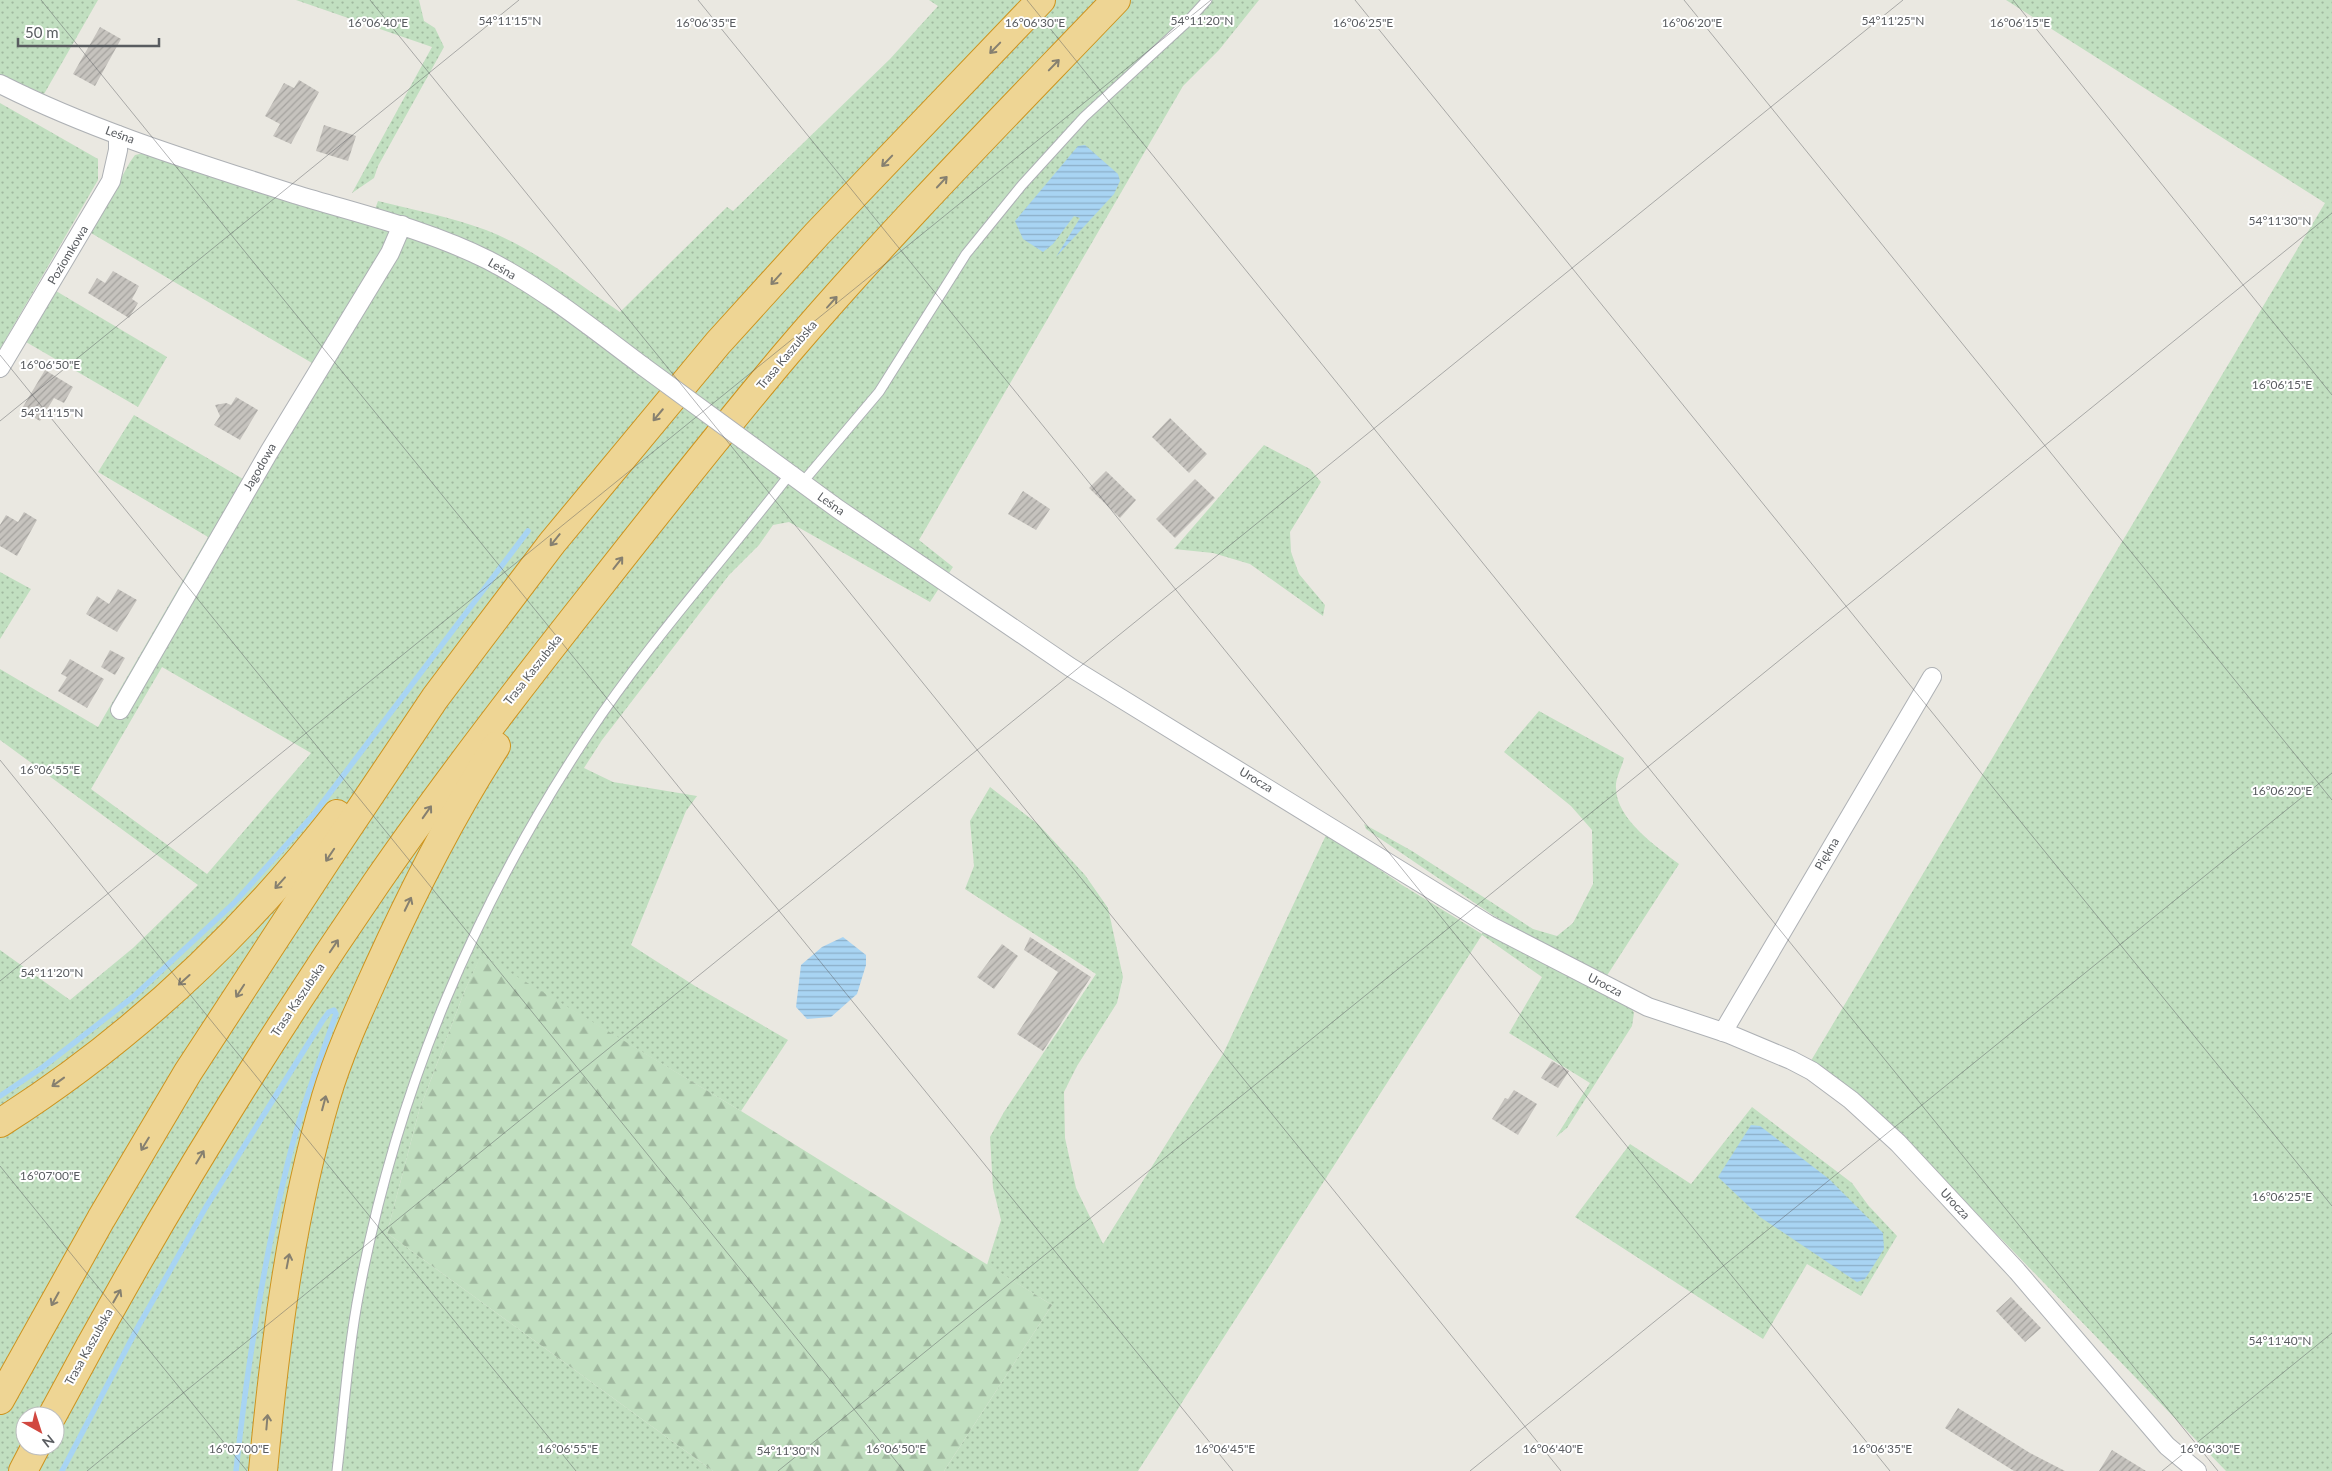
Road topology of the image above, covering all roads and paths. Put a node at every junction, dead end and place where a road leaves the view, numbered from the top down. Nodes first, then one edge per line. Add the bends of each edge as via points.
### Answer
1 (1041, 0) edge
2 (1116, 0) edge
3 (1207, 0) edge
4 (0, 84) edge
5 (118, 135) junction
6 (402, 225) junction
7 (0, 368) edge
8 (796, 478) junction
9 (939, 578) joint
10 (588, 601) junction
11 (1932, 677) dead end
12 (435, 698) junction
13 (120, 710) dead end
14 (1723, 1032) junction
15 (0, 1123) edge
16 (0, 1400) edge
17 (57, 1406) edge
18 (31, 1456) edge
19 (23, 1471) edge
20 (263, 1471) edge
21 (337, 1471) edge
22 (2197, 1471) edge

1 -> 12 highway via 817,234 718,343 552,543
10 -> 2 highway, Trasa Kaszubska via 795,344 955,168
3 - 8 lane via 1084,117 1022,185 966,254 879,392
4 - 5 street, Leśna
5 - 6 street, Leśna via 295,194
5 - 7 street, Poziomkowa via 118,150 110,181
6 - 8 street, Leśna, bridge via 487,260 543,293
6 - 13 street, Jagodowa via 390,254 269,452
8 - 9 street, Leśna
8 - 21 lane via 733,544 589,733 515,853 468,946 415,1078 374,1220 359,1290
9 - 14 street, Urocza via 1070,667 1489,925 1648,1007
17 -> 10 highway, Trasa Kaszubska via 106,1315 265,1050 371,890 528,676
20 -> 10 highway via 276,1334 286,1270 326,1097 348,1035 435,848
11 - 14 street, Piękna
12 -> 15 highway via 298,864 226,940 123,1033
12 -> 16 highway via 188,1072 100,1219
14 - 22 street, Urocza via 1812,1071 1872,1118 2018,1271 2168,1446
18 - 19 highway

